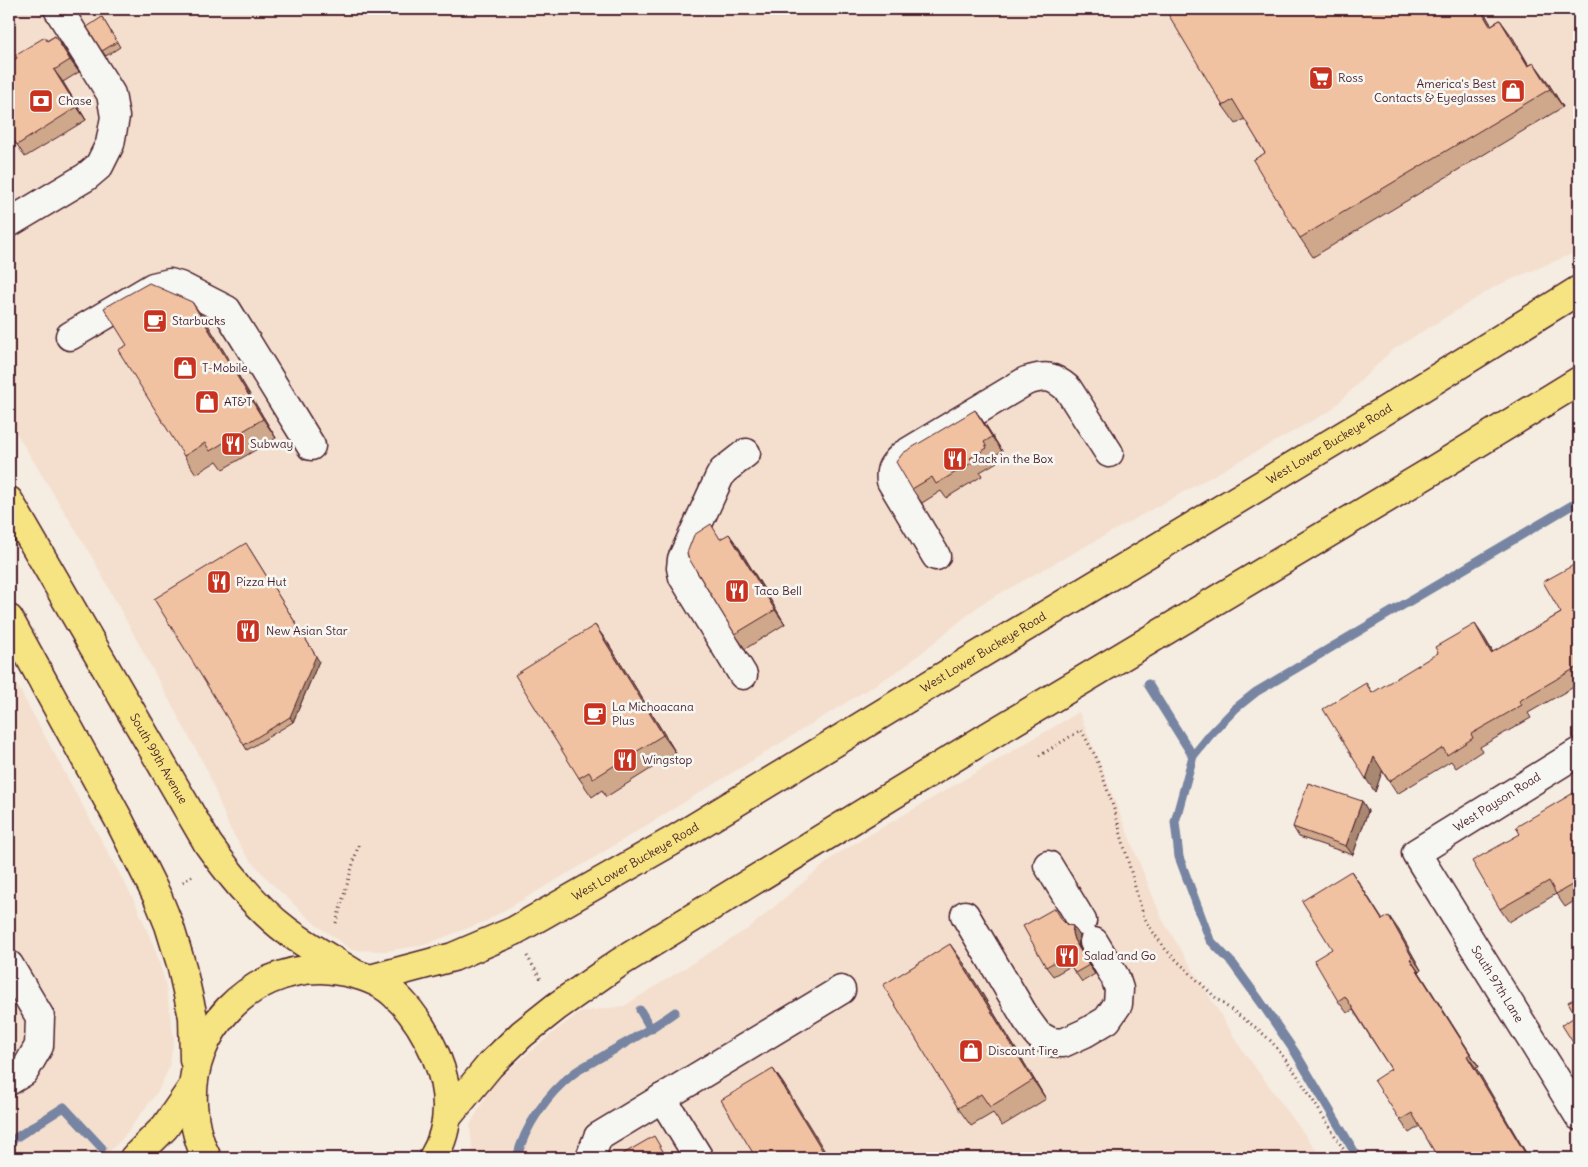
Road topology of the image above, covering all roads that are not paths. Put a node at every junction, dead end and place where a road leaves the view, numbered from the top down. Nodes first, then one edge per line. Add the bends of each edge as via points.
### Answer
1 (58, 9) edge
2 (9, 223) edge
3 (1579, 290) edge
4 (70, 336) dead end
5 (1579, 381) edge
6 (311, 446) dead end
7 (746, 453) dead end
8 (1109, 453) dead end
9 (9, 500) edge
10 (936, 556) dead end
11 (9, 619) edge
12 (744, 675) dead end
13 (1579, 752) edge
14 (1416, 853) joint
15 (1048, 865) dead end
16 (965, 916) dead end
17 (9, 965) edge
18 (363, 976) junction
19 (841, 990) dead end
20 (193, 1078) junction
21 (9, 1081) edge
22 (662, 1098) junction
23 (1579, 1116) edge
24 (447, 1136) edge
25 (134, 1158) edge
26 (207, 1158) edge
27 (433, 1158) edge
28 (590, 1158) edge
29 (699, 1158) edge

1 - 2 street via 111,94 115,117 110,144 99,166 86,177
3 - 18 main road, West Lower Buckeye Road via 658,850 514,931 453,957
4 - 6 street via 153,287 170,283 180,286 227,310
5 - 24 main road via 619,963 556,1007 490,1064
7 - 12 street via 719,478 682,558 681,568 683,577
8 - 10 street via 1068,389 1059,381 1044,376 1026,381 903,455 894,464 891,482
9 - 18 main road, South 99th Avenue via 218,859 243,891 286,930
11 - 20 main road via 158,898 185,982 192,1018
13 - 14 street, West Payson Road
14 - 23 street, South 97th Lane
15 - 16 street via 1115,977 1119,989 1118,1004 1107,1020 1063,1043 1051,1042 1038,1035
17 - 21 street via 40,1017 39,1046 24,1072
18 - 20 main road via 321,969 287,973 255,987 227,1008 207,1036
18 - 24 main road, South 99th Avenue via 394,993 427,1034 446,1088
19 - 22 street
20 - 25 main road via 165,1127
20 - 26 main road via 194,1123
22 - 28 street via 598,1137
22 - 29 street
24 - 27 main road

